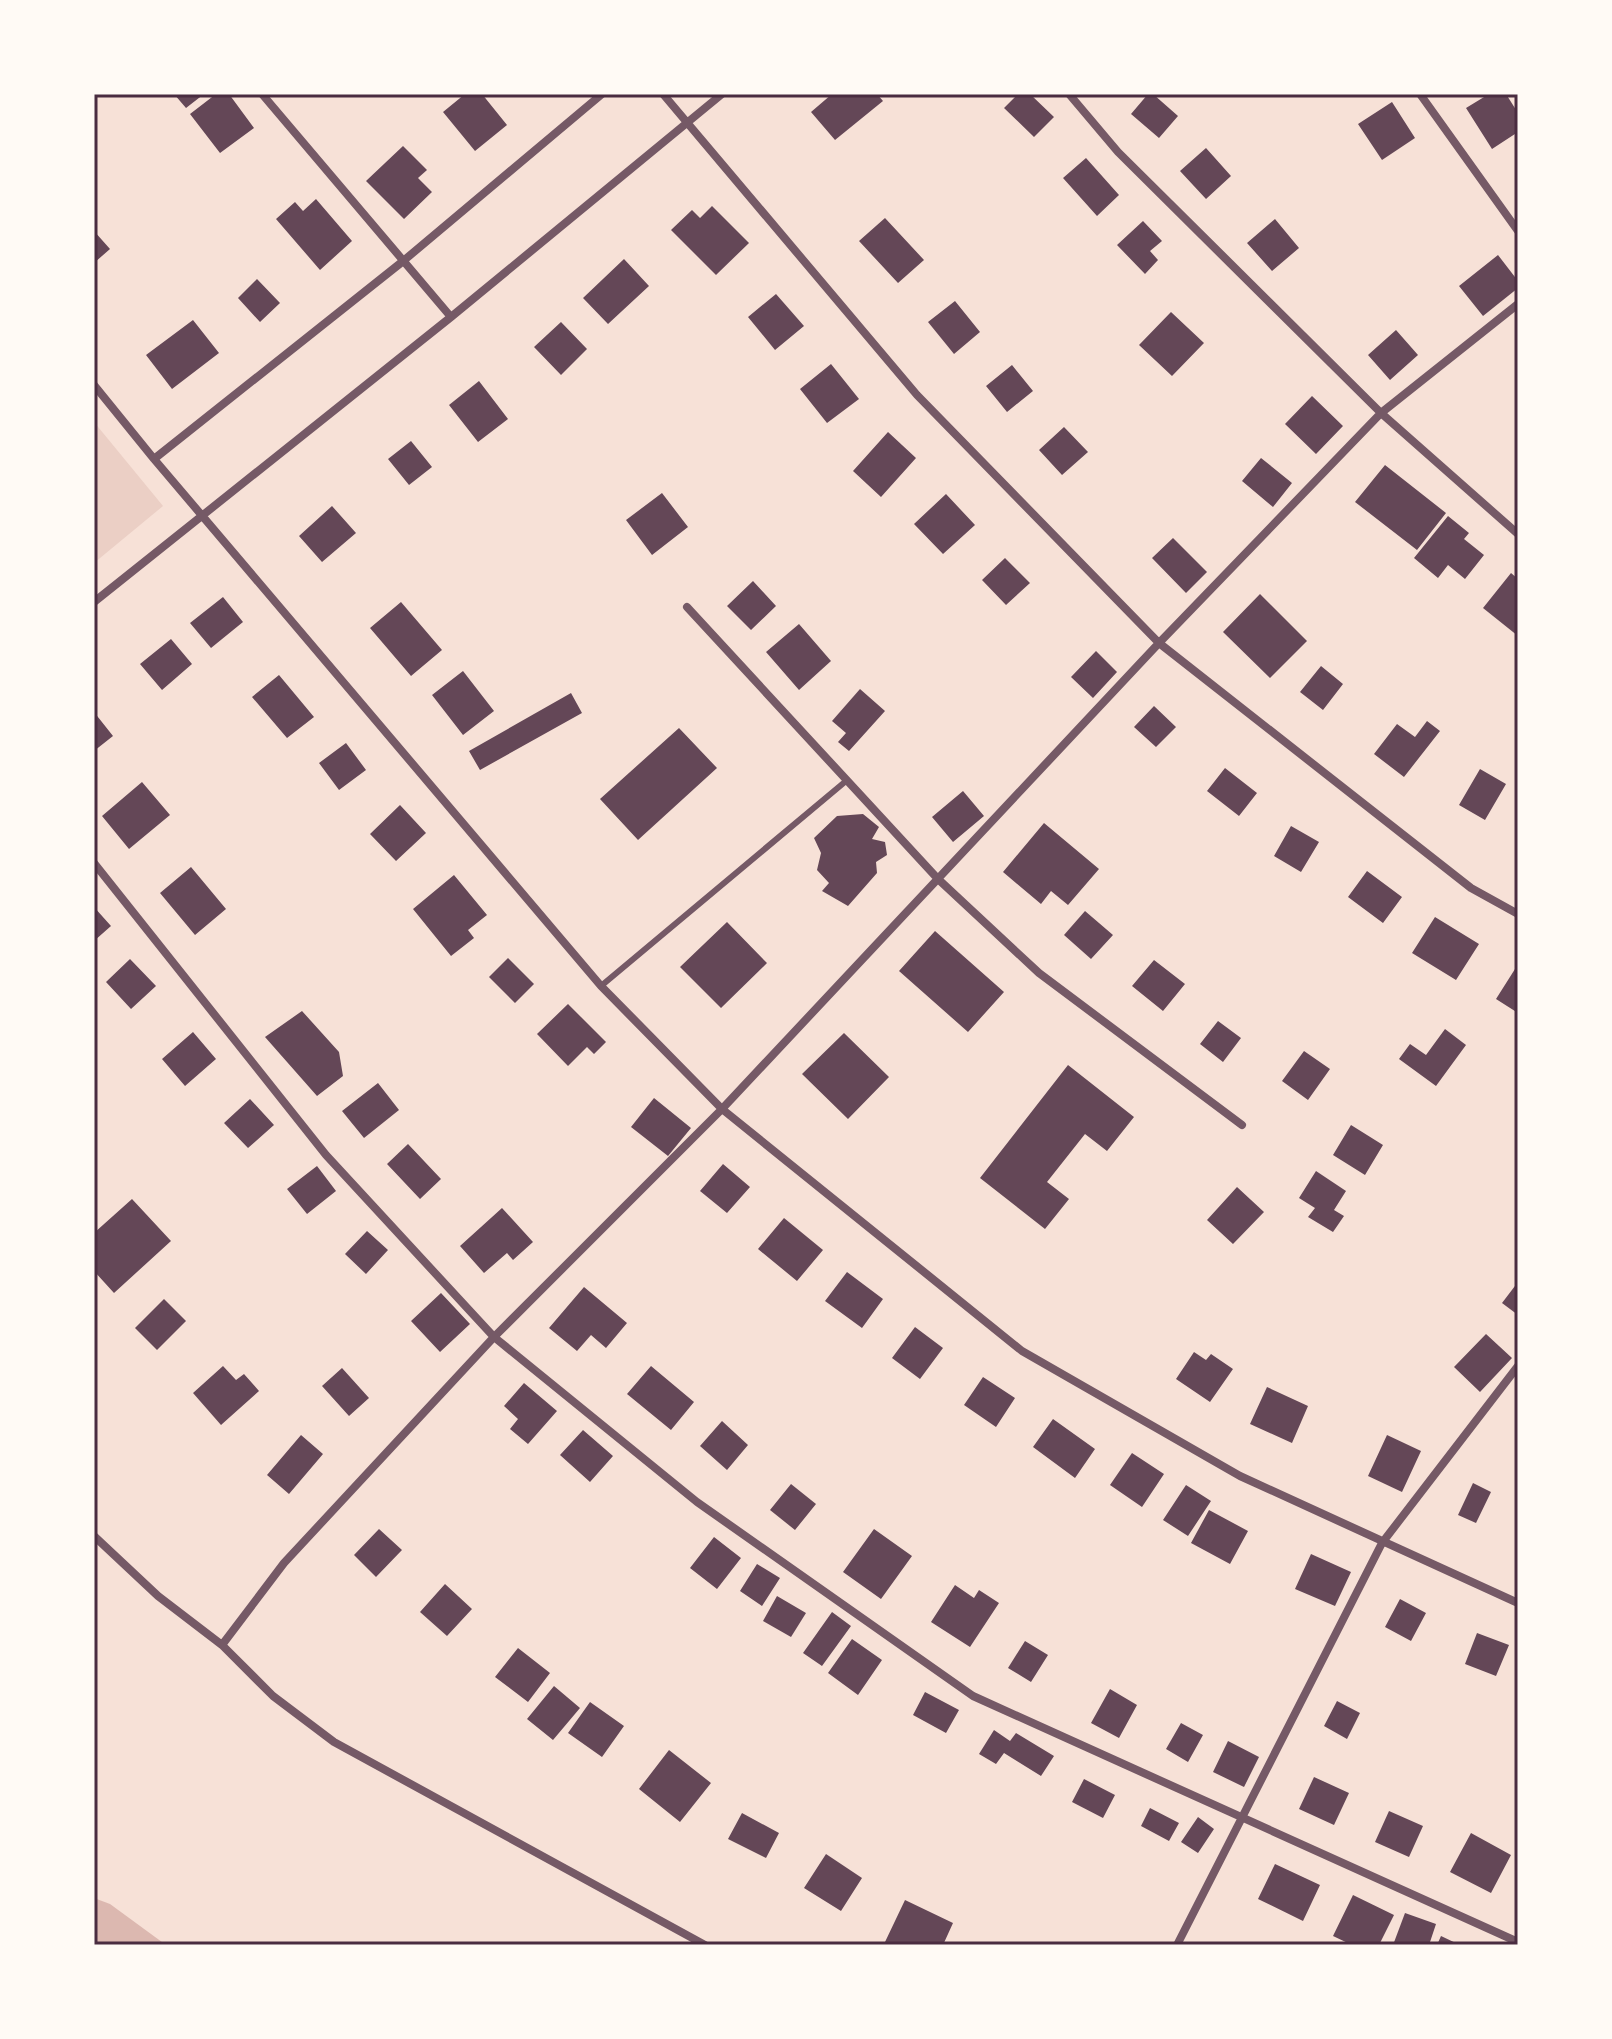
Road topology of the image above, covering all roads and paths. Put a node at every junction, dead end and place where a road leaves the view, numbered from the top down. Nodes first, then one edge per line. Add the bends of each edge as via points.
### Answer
1 (262, 94) edge
2 (602, 94) edge
3 (663, 94) edge
4 (722, 94) edge
5 (1069, 94) edge
6 (1420, 94) edge
7 (687, 123) junction
8 (1518, 231) edge
9 (402, 262) junction
10 (1518, 304) edge
11 (451, 317) junction
12 (94, 385) edge
13 (1381, 413) junction
14 (154, 459) junction
15 (201, 515) junction
16 (1518, 534) edge
17 (94, 602) edge
18 (687, 607) dead end
19 (1159, 643) junction
20 (846, 781) junction
21 (94, 863) edge
22 (938, 879) junction
23 (1518, 914) edge
24 (601, 986) junction
25 (722, 1109) junction
26 (1242, 1125) dead end
27 (494, 1337) junction
28 (1518, 1366) edge
29 (94, 1536) edge
30 (1382, 1543) junction
31 (1518, 1603) edge
32 (222, 1645) junction
33 (1242, 1819) junction
34 (1518, 1942) edge
35 (705, 1945) edge
36 (1177, 1945) edge

1 - 9 street
2 - 9 street
3 - 7 street
4 - 7 street
5 - 13 street via 1118,152
6 - 8 street
7 - 11 street
7 - 19 street via 917,395
9 - 11 street
9 - 14 street
10 - 13 street
11 - 15 street
12 - 14 street
13 - 16 street
13 - 19 street
14 - 15 street
15 - 17 street
15 - 24 street
18 - 20 street
19 - 22 street
19 - 23 street via 1471,888
20 - 22 street
20 - 24 lane
21 - 27 street via 326,1155
22 - 25 street
22 - 26 street via 1039,973
24 - 25 street
25 - 27 street
25 - 30 street via 1022,1351 1240,1476
27 - 32 street via 284,1563
27 - 33 street via 697,1502 973,1696
28 - 30 street
29 - 32 street via 158,1596
30 - 31 street
30 - 33 street
32 - 35 street via 273,1696 334,1742
33 - 34 street
33 - 36 street

